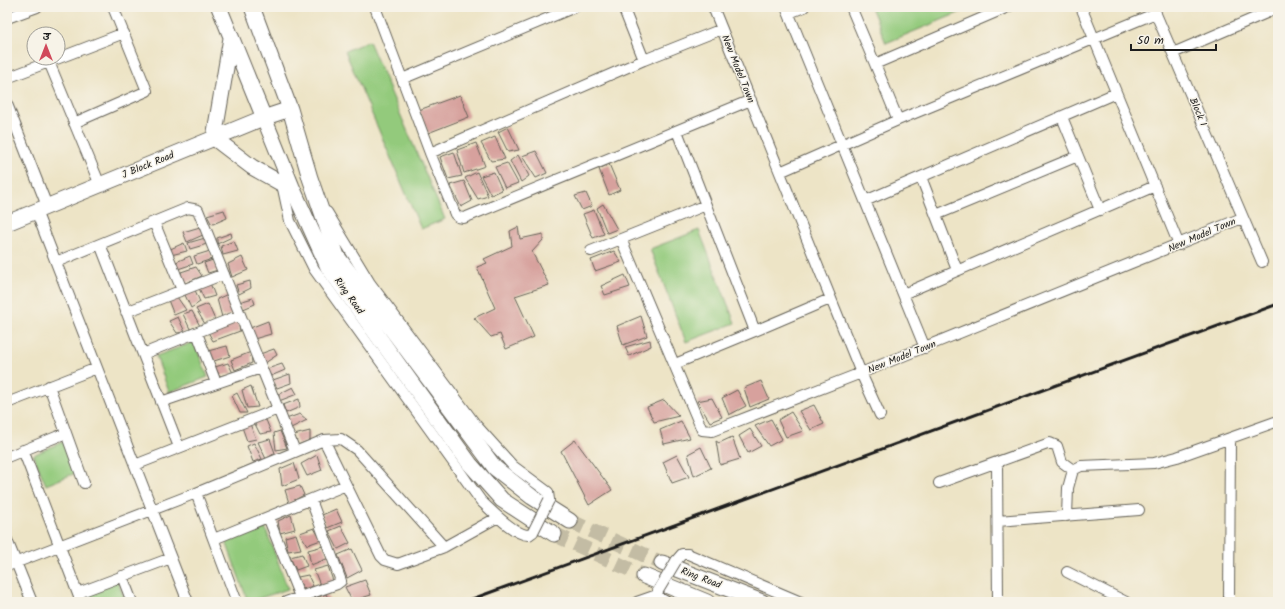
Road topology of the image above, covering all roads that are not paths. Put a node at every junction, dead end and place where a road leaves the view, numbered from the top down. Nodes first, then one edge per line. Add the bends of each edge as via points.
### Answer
1 (37, 7) edge
2 (113, 7) edge
3 (219, 7) edge
4 (252, 7) edge
5 (375, 7) edge
6 (575, 7) edge
7 (623, 7) edge
8 (713, 7) edge
9 (804, 7) edge
10 (851, 7) edge
11 (1008, 7) edge
12 (1081, 7) edge
13 (1278, 8) edge
14 (788, 10) edge
15 (1154, 10) edge
16 (7, 18) edge
17 (722, 29) junction
18 (124, 33) junction
19 (231, 37) junction
20 (1094, 38) junction
21 (1173, 52) junction
22 (66, 55) edge
23 (644, 60) junction
24 (875, 64) junction
25 (38, 66) edge
26 (51, 66) edge
27 (7, 78) edge
28 (402, 79) junction
29 (1116, 93) junction
30 (751, 100) junction
31 (7, 104) edge
32 (290, 109) junction
33 (1062, 117) junction
34 (263, 118) junction
35 (898, 120) junction
36 (74, 122) junction
37 (677, 131) junction
38 (214, 138) junction
39 (842, 144) junction
40 (430, 153) junction
41 (1078, 156) junction
42 (780, 172) junction
43 (921, 177) junction
44 (310, 178) junction
45 (100, 185) junction
46 (1155, 186) junction
47 (288, 187) junction
48 (865, 201) junction
49 (706, 205) junction
50 (41, 209) junction
51 (1100, 210) junction
52 (936, 215) junction
53 (1242, 218) junction
54 (154, 222) junction
55 (7, 223) edge
56 (621, 239) junction
57 (100, 244) junction
58 (1179, 245) junction
59 (590, 251) dead end
60 (56, 262) junction
61 (1262, 262) dead end
62 (957, 270) junction
63 (224, 274) junction
64 (182, 290) junction
65 (903, 294) junction
66 (830, 299) junction
67 (126, 312) junction
68 (240, 315) junction
69 (755, 331) junction
70 (196, 332) junction
71 (925, 348) junction
72 (142, 354) junction
73 (675, 364) junction
74 (97, 368) junction
75 (262, 368) junction
76 (861, 373) junction
77 (216, 383) junction
78 (49, 386) junction
79 (161, 402) junction
80 (7, 403) edge
81 (278, 409) junction
82 (880, 415) dead end
83 (1278, 421) edge
84 (66, 434) junction
85 (1230, 438) junction
86 (324, 440) junction
87 (179, 447) junction
88 (23, 450) junction
89 (294, 451) junction
90 (7, 457) edge
91 (997, 462) junction
92 (134, 465) junction
93 (1073, 470) junction
94 (84, 482) dead end
95 (939, 483) dead end
96 (346, 485) junction
97 (196, 493) junction
98 (311, 500) junction
99 (152, 510) junction
100 (1139, 510) dead end
101 (1067, 516) junction
102 (268, 517) junction
103 (498, 517) junction
104 (570, 521) tunnel mouth
105 (998, 521) junction
106 (554, 534) tunnel mouth
107 (214, 539) junction
108 (7, 540) edge
109 (60, 546) junction
110 (444, 547) junction
111 (171, 558) junction
112 (669, 562) junction
113 (12, 564) edge
114 (1067, 572) dead end
115 (122, 576) junction
116 (644, 576) tunnel mouth
117 (658, 593) junction
118 (300, 597) junction
119 (80, 598) edge
120 (32, 602) edge
121 (132, 602) edge
122 (188, 602) edge
123 (237, 602) edge
124 (286, 602) edge
125 (636, 602) edge
126 (667, 602) edge
127 (707, 602) edge
128 (762, 602) edge
129 (801, 602) edge
130 (998, 602) edge
131 (1126, 602) edge
132 (1229, 602) edge

1 - 16 street
2 - 18 street
3 - 19 street, Ring Road
4 - 32 street, Ring Road
5 - 28 street
6 - 28 street
7 - 23 street
8 - 17 street, New Model Town
9 - 14 street
10 - 24 street
11 - 24 street
12 - 20 street
13 - 21 street
14 - 39 street
15 - 20 street
15 - 21 street, Block I
17 - 23 street
17 - 30 street, New Model Town
18 - 22 street
18 - 36 street via 147,91
19 - 34 street, Ring Road
19 - 38 street
20 - 29 street
20 - 35 street
21 - 53 street, Block I
23 - 40 street
24 - 35 street
25 - 27 street
26 - 36 street
28 - 40 street
29 - 33 street
29 - 46 street
30 - 37 street
30 - 42 street, New Model Town
31 - 50 street
32 - 34 street, J Block Road
32 - 44 street, Ring Road
33 - 41 street
33 - 43 street
34 - 38 street, J Block Road
34 - 47 street, Ring Road
35 - 39 street
36 - 45 street
37 - 40 street via 464,218 455,214
37 - 49 street
38 - 45 street, J Block Road
38 - 47 street via 252,167
39 - 42 street
39 - 48 street
41 - 51 street
41 - 52 street
42 - 66 street, New Model Town
43 - 48 street
43 - 52 street
44 - 103 street, bridge via 370,283 476,425 513,466 548,492 549,500 529,535 520,534
44 - 104 street, Ring Road via 337,256 495,468 532,497
45 - 50 street, J Block Road
46 - 51 street
46 - 58 street
47 - 103 street via 290,221 314,269 481,501
47 - 106 street, Ring Road via 328,267 470,464 502,500
48 - 65 street
49 - 56 street
49 - 69 street
50 - 55 street, J Block Road
50 - 60 street
51 - 62 street
52 - 62 street
53 - 58 street, New Model Town
53 - 61 street, Block I
54 - 57 street
54 - 63 street via 188,208 198,210
54 - 64 street
56 - 59 street
56 - 73 street
57 - 60 street
57 - 67 street
58 - 71 street, New Model Town
60 - 74 street
62 - 65 street
63 - 64 street
63 - 68 street
64 - 67 street
65 - 71 street
66 - 69 street
66 - 76 street, New Model Town
67 - 72 street
68 - 70 street
68 - 75 street
69 - 73 street
70 - 72 street
70 - 77 street
71 - 76 street, New Model Town
72 - 79 street
73 - 76 street via 700,428 708,431
74 - 78 street
74 - 92 street
75 - 77 street
75 - 81 street
76 - 82 street
77 - 79 street
78 - 80 street
78 - 84 street
79 - 87 street
81 - 87 street
81 - 89 street
83 - 85 street
84 - 88 street
84 - 94 street
85 - 93 street via 1154,464 1080,466
85 - 132 street
86 - 89 street
86 - 96 street
86 - 110 street via 341,439 349,443
87 - 92 street
88 - 90 street
88 - 109 street
89 - 97 street
91 - 93 street via 1053,443 1057,446 1062,462
91 - 95 street
91 - 105 street
92 - 99 street
93 - 101 street via 1068,488
96 - 98 street
96 - 110 street via 381,556 386,560 398,564
97 - 99 street
97 - 107 street
98 - 102 street
98 - 118 street via 341,579 337,584
99 - 109 street
99 - 111 street
100 - 101 street
101 - 105 street
102 - 107 street
102 - 118 street
103 - 110 street
105 - 130 street
107 - 123 street
108 - 113 street
109 - 113 street
109 - 119 street
111 - 115 street
111 - 122 street
112 - 117 street, bridge
112 - 128 street, Ring Road
112 - 129 street via 682,554 688,554
113 - 120 street
114 - 131 street
115 - 119 street
115 - 121 street
116 - 127 street, Ring Road
117 - 125 street
117 - 126 street via 659,598
118 - 124 street

